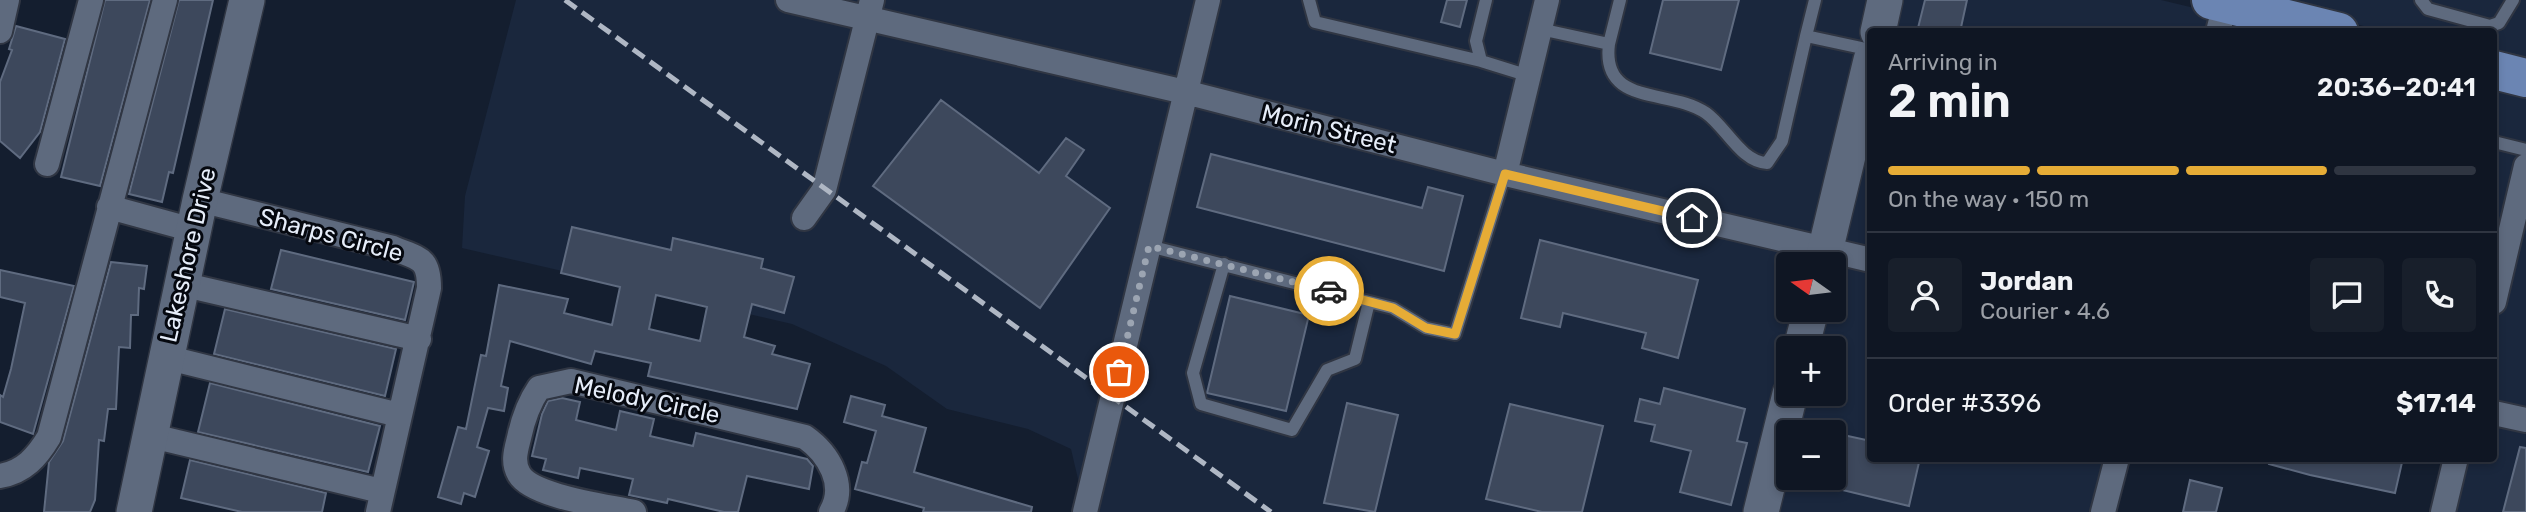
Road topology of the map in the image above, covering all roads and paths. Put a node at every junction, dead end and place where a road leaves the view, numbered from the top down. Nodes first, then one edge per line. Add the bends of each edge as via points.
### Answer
1 (7, 0) edge
2 (91, 0) edge
3 (165, 0) edge
4 (247, 0) edge
5 (788, 0) edge
6 (1208, 0) edge
7 (1309, 0) edge
8 (1486, 0) edge
9 (1547, 0) edge
10 (1620, 0) edge
11 (1815, 0) edge
12 (1885, 0) edge
13 (2421, 0) edge
14 (2513, 0) edge
15 (2220, 9) edge
16 (870, 10) edge
17 (1879, 28) edge
18 (2318, 28) edge
19 (1540, 29) junction
20 (0, 31) edge
21 (1806, 36) junction
22 (1609, 44) junction
23 (1867, 49) edge
24 (1481, 61) junction
25 (2497, 71) edge
26 (1529, 76) junction
27 (1867, 77) edge
28 (2526, 78) edge
29 (1185, 92) junction
30 (2497, 143) edge
31 (2526, 150) edge
32 (47, 164) dead end
33 (2526, 166) edge
34 (1505, 174) junction
35 (109, 207) junction
36 (196, 215) junction
37 (804, 218) dead end
38 (1149, 246) junction
39 (1808, 252) edge
40 (1825, 252) edge
41 (1846, 258) edge
42 (1867, 260) edge
43 (1224, 264) junction
44 (181, 284) junction
45 (2497, 289) edge
46 (1369, 302) junction
47 (419, 340) junction
48 (165, 357) junction
49 (1787, 406) edge
50 (2497, 414) edge
51 (399, 415) junction
52 (2526, 420) edge
53 (148, 435) junction
54 (2116, 462) edge
55 (2455, 462) edge
56 (0, 476) edge
57 (380, 502) edge
58 (838, 510) edge
59 (136, 512) edge
60 (634, 512) edge
61 (1085, 512) edge
62 (1761, 512) edge
63 (2104, 512) edge
64 (2443, 512) edge

1 - 20 street
2 - 32 street
3 - 35 street
4 - 36 street, Lakeshore Drive
5 - 16 street, Morin Street
6 - 29 street
7 - 24 lane via 1315,22
8 - 24 lane via 1476,41
9 - 19 street
10 - 22 lane
11 - 21 lane
12 - 17 street
13 - 14 lane via 2428,9 2490,26 2499,23
15 - 18 main road
16 - 29 street, Morin Street
16 - 37 street via 824,190
19 - 22 lane
19 - 26 street
21 - 22 lane via 1782,141 1767,163 1747,155 1704,111 1621,84 1609,69
21 - 23 lane
24 - 26 lane
25 - 28 main road
26 - 34 street
27 - 40 street
29 - 34 street, Morin Street
29 - 38 street
30 - 31 lane
33 - 45 street
34 - 39 street, Morin Street
34 - 46 lane via 1455,334 1426,328 1393,308
35 - 36 street, Sharps Circle
35 - 56 street via 49,437 24,467
36 - 44 street, Lakeshore Drive
36 - 47 street, Sharps Circle via 393,248 424,261 429,288
38 - 43 lane
38 - 61 street
41 - 42 street, Morin Street
43 - 46 lane
43 - 46 lane via 1193,373 1201,404 1292,430 1327,370 1354,359
44 - 47 street
44 - 48 street, Lakeshore Drive
47 - 51 street, Sharps Circle
48 - 51 street
48 - 53 street, Lakeshore Drive
49 - 62 street
50 - 52 street
51 - 57 street, Sharps Circle
53 - 57 street, Sharps Circle
53 - 59 street, Lakeshore Drive
54 - 63 street
55 - 64 street
58 - 60 street, Melody Circle via 830,462 805,438 571,381 539,388 530,401 515,455 520,475 530,486 550,493

